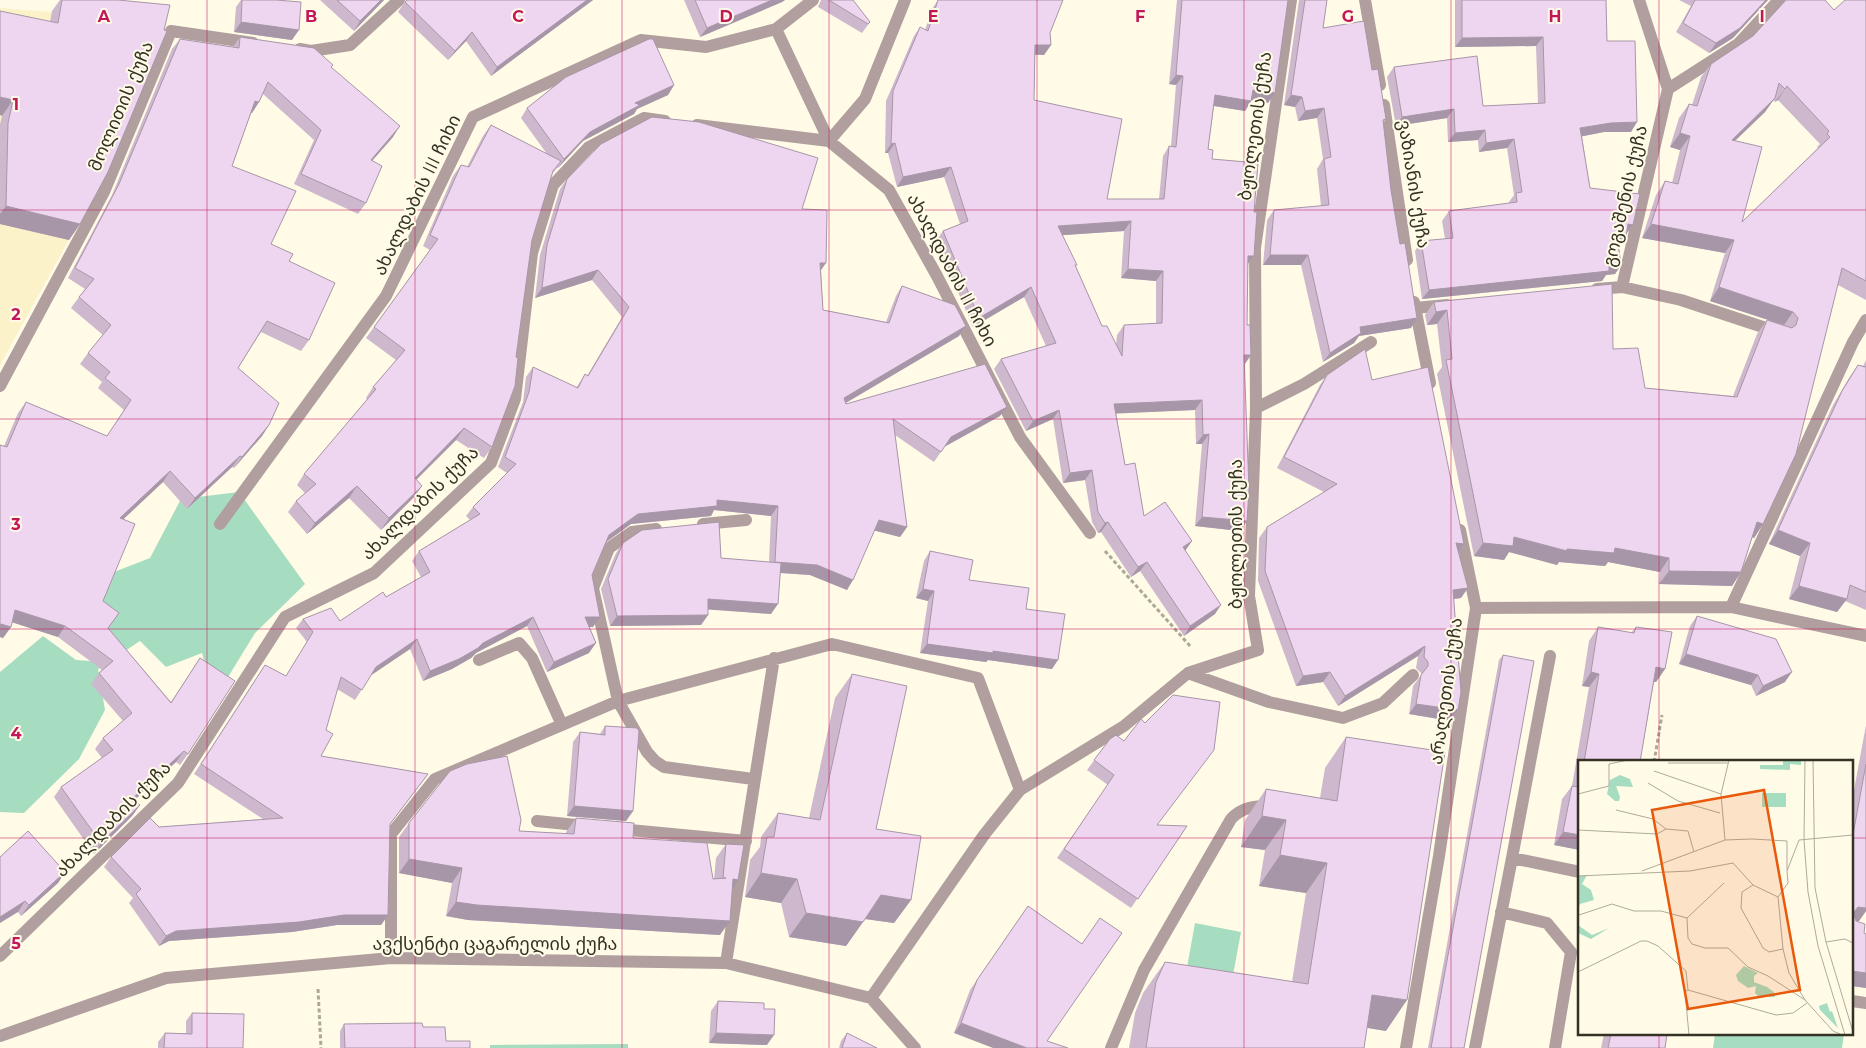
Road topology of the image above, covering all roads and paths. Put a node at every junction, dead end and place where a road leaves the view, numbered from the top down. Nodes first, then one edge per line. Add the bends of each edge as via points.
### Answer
1 (399, 0) edge
2 (813, 0) edge
3 (905, 0) edge
4 (1291, 0) edge
5 (1365, 0) edge
6 (1639, 0) edge
7 (1778, 0) edge
8 (776, 29) junction
9 (265, 44) edge
10 (283, 47) edge
11 (1668, 90) junction
12 (829, 141) junction
13 (1409, 269) edge
14 (1622, 287) junction
15 (1412, 288) edge
16 (1583, 291) edge
17 (1464, 303) edge
18 (1414, 308) junction
19 (1866, 320) edge
20 (1781, 333) edge
21 (1371, 342) edge
22 (0, 386) edge
23 (1432, 395) edge
24 (1256, 408) junction
25 (746, 520) edge
26 (1458, 521) edge
27 (220, 524) dead end
28 (689, 526) edge
29 (670, 528) edge
30 (1090, 534) joint
31 (1731, 607) junction
32 (1476, 608) junction
33 (1866, 636) edge
34 (1550, 656) dead end
35 (774, 658) junction
36 (479, 660) edge
37 (1188, 673) junction
38 (1413, 675) dead end
39 (618, 701) junction
40 (1662, 715) dead end
41 (562, 725) junction
42 (1654, 760) edge
43 (753, 779) junction
44 (1020, 790) junction
45 (1286, 807) edge
46 (537, 821) dead end
47 (746, 841) junction
48 (1512, 858) junction
49 (1578, 872) edge
50 (1500, 912) junction
51 (1576, 952) edge
52 (0, 956) edge
53 (391, 958) junction
54 (726, 963) junction
55 (317, 966) junction
56 (871, 998) junction
57 (0, 1036) edge
58 (321, 1048) edge
59 (915, 1048) edge
60 (1111, 1048) edge
61 (1406, 1048) edge
62 (1475, 1048) edge
63 (1555, 1048) edge

1 - 10 street via 350,45 311,51
2 - 8 street
3 - 12 street via 864,99
4 - 24 street, ბჟოლეთის ქუჩა via 1255,248
5 - 13 street, ვაზიანის ქუჩა
6 - 11 street
7 - 11 street via 1738,44
8 - 12 street
8 - 27 street, ახალდაბის III ჩიხი via 706,47 641,40 474,117 386,296
9 - 22 street, მოლითის ქუჩა via 170,27 104,192
11 - 14 street, გოგაშენის ქუჩა
12 - 30 street, ახალდაბის II ჩიხი via 888,190 937,276 1020,437
12 - 52 street, ახალდაბის ქუჩა via 644,118 589,146 554,185 532,253 515,399 491,462 374,573 285,617 178,783
14 - 16 street, გოგაშენის ქუჩა
14 - 20 street via 1680,300
15 - 18 street
17 - 18 street
18 - 23 street
19 - 31 street via 1849,350
21 - 24 street via 1304,384
24 - 37 street, ბჟოლეთის ქუჩა via 1250,596 1258,650
25 - 28 street
26 - 32 street
29 - 39 street via 632,532 609,548 593,588
30 - 37 path via 1192,649 1177,661
31 - 32 street, არალეთის ქუჩა
31 - 33 street, არალეთის ქუჩა
32 - 61 street, არალეთის ქუჩა
34 - 48 street
35 - 39 street
35 - 43 street
35 - 44 street via 832,644 978,678
36 - 41 street via 519,643 532,658
37 - 38 street via 1269,702 1343,718 1382,703
37 - 44 street, ბჟოლეთის ქუჩა via 1124,726
39 - 41 street
39 - 43 street via 647,752 664,767
40 - 42 path
41 - 53 street via 435,779 391,834
43 - 47 street
44 - 56 street, ბჟოლეთის ქუჩა via 984,835
45 - 60 street via 1254,806 1238,811 1231,819 1144,970
46 - 47 street
47 - 54 street
48 - 49 street
48 - 50 street
50 - 51 street via 1547,923
50 - 62 street
51 - 63 street
53 - 54 street, ავქსენტი ცაგარელის ქუჩა
53 - 55 street, ავქსენტი ცაგარელის ქუჩა
54 - 56 street, ავქსენტი ცაგარელის ქუჩა
55 - 57 street, ავქსენტი ცაგარელის ქუჩა via 166,978
55 - 58 path
56 - 59 street

